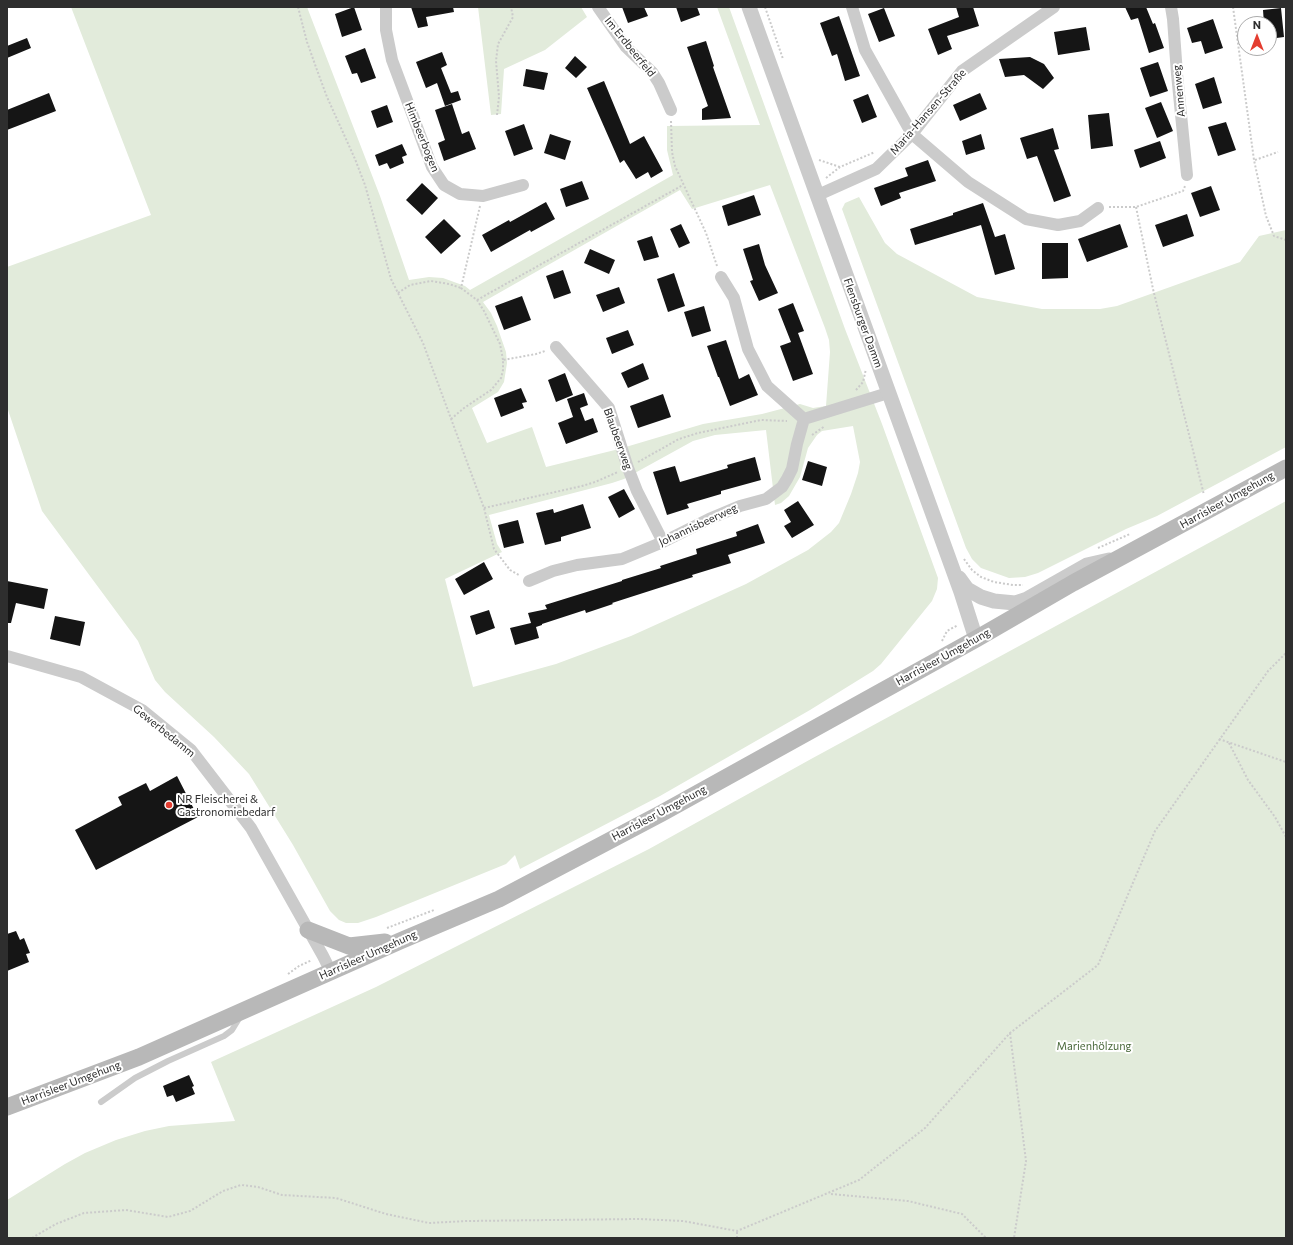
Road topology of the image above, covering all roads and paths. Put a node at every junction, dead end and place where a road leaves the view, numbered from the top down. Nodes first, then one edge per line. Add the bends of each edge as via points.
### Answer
1 (298, 7) edge
2 (386, 7) edge
3 (511, 7) edge
4 (598, 7) edge
5 (750, 7) edge
6 (852, 7) edge
7 (1054, 7) edge
8 (1171, 7) edge
9 (1233, 7) edge
10 (671, 110) joint
11 (496, 115) dead end
12 (912, 134) junction
13 (876, 152) dead end
14 (1278, 152) dead end
15 (819, 160) dead end
16 (1254, 160) junction
17 (840, 167) junction
18 (1187, 175) joint
19 (826, 178) dead end
20 (523, 185) dead end
21 (683, 185) junction
22 (818, 195) junction
23 (483, 196) junction
24 (1136, 207) junction
25 (1098, 208) joint
26 (1286, 240) edge
27 (721, 277) joint
28 (461, 288) junction
29 (398, 293) junction
30 (477, 300) junction
31 (556, 347) joint
32 (504, 360) junction
33 (888, 393) junction
34 (451, 419) junction
35 (804, 419) junction
36 (628, 468) junction
37 (1286, 468) edge
38 (484, 508) junction
39 (1210, 510) junction
40 (663, 542) junction
41 (1123, 556) junction
42 (952, 568) junction
43 (529, 581) joint
44 (1006, 584) dead end
45 (994, 601) junction
46 (969, 619) junction
47 (976, 639) junction
48 (941, 642) dead end
49 (1286, 652) edge
50 (7, 656) edge
51 (1219, 739) junction
52 (1230, 743) junction
53 (1286, 762) edge
54 (1286, 837) edge
55 (437, 909) dead end
56 (387, 928) dead end
57 (308, 930) junction
58 (400, 941) junction
59 (323, 956) junction
60 (331, 972) junction
61 (287, 975) dead end
62 (244, 1010) junction
63 (1010, 1033) junction
64 (101, 1102) dead end
65 (7, 1107) edge
66 (830, 1193) junction
67 (737, 1231) junction
68 (32, 1238) edge
69 (737, 1238) edge
70 (986, 1238) edge
71 (1014, 1238) edge

1 - 29 path via 319,76 365,185 388,271
2 - 23 street, Himbeerbogen via 386,30 392,60 432,167 444,185 460,194
3 - 11 path via 513,17 498,44 496,61 499,97
4 - 10 street, Im Erdbeerfeld via 626,47 652,72
5 - 22 street, Flensburger Damm
6 - 12 street via 865,50
7 - 12 street, Maria-Hansen-Straße via 962,71
8 - 18 street, Annenweg
9 - 16 path
10 - 21 path via 672,152
12 - 22 street, Maria-Hansen-Straße via 876,170
12 - 25 street via 968,182 1026,219 1058,225 1080,221
13 - 17 path
14 - 16 path
15 - 17 path
16 - 26 path via 1266,216 1274,236
17 - 19 path
18 - 24 path via 1183,191
20 - 23 street, Himbeerbogen
21 - 27 path via 706,233
21 - 30 path
22 - 33 street, Flensburger Damm
23 - 28 path
24 - 25 path
24 - 39 path via 1157,304 1205,499
27 - 35 street via 734,298 748,349 767,386
28 - 29 path via 431,281 410,285
28 - 30 path
29 - 34 path via 422,343
30 - 32 path via 490,321
31 - 32 path
31 - 36 street, Blaubeerweg via 609,408
32 - 34 path via 501,378 492,390
33 - 35 street
33 - 42 street, Flensburger Damm
34 - 38 path
35 - 36 path via 760,420 698,433 679,439
35 - 40 street, Johannisbeerweg via 792,469 782,487 766,499 734,508
36 - 38 path via 589,484
36 - 40 street, Blaubeerweg
37 - 39 main road, Harrisleer Umgehung
38 - 43 path via 494,549 510,570
39 - 41 main road, Harrisleer Umgehung
40 - 43 street, Johannisbeerweg via 622,559 576,565
41 - 45 street via 1087,565 1027,599 1015,602
41 - 47 main road, Harrisleer Umgehung
42 - 45 street via 971,592
42 - 46 street, Flensburger Damm
44 - 45 path
46 - 47 street, Flensburger Damm
46 - 48 path via 949,629
47 - 58 main road, Harrisleer Umgehung via 662,813 498,899
49 - 51 path via 1268,671
50 - 57 street, Gewerbedamm via 86,680 142,710 191,750 251,828
51 - 52 path
51 - 63 path via 1155,831 1098,966
52 - 53 path
52 - 54 path via 1248,780
55 - 56 path
57 - 58 main road via 350,946
57 - 59 street, Gewerbedamm
58 - 60 main road, Harrisleer Umgehung
59 - 60 street, Gewerbedamm
59 - 61 path via 299,966
60 - 62 main road, Harrisleer Umgehung
62 - 64 lane via 232,1030 224,1036 135,1078
62 - 65 main road, Harrisleer Umgehung via 139,1057
63 - 66 path via 925,1128 859,1180
63 - 71 path via 1026,1161
66 - 67 path
66 - 70 path via 908,1201 962,1214
67 - 68 path via 683,1221 639,1218 429,1223 386,1214 336,1198 282,1195 258,1187 241,1186 223,1191 190,1211 168,1218 126,1210 84,1213 56,1224
67 - 69 path

